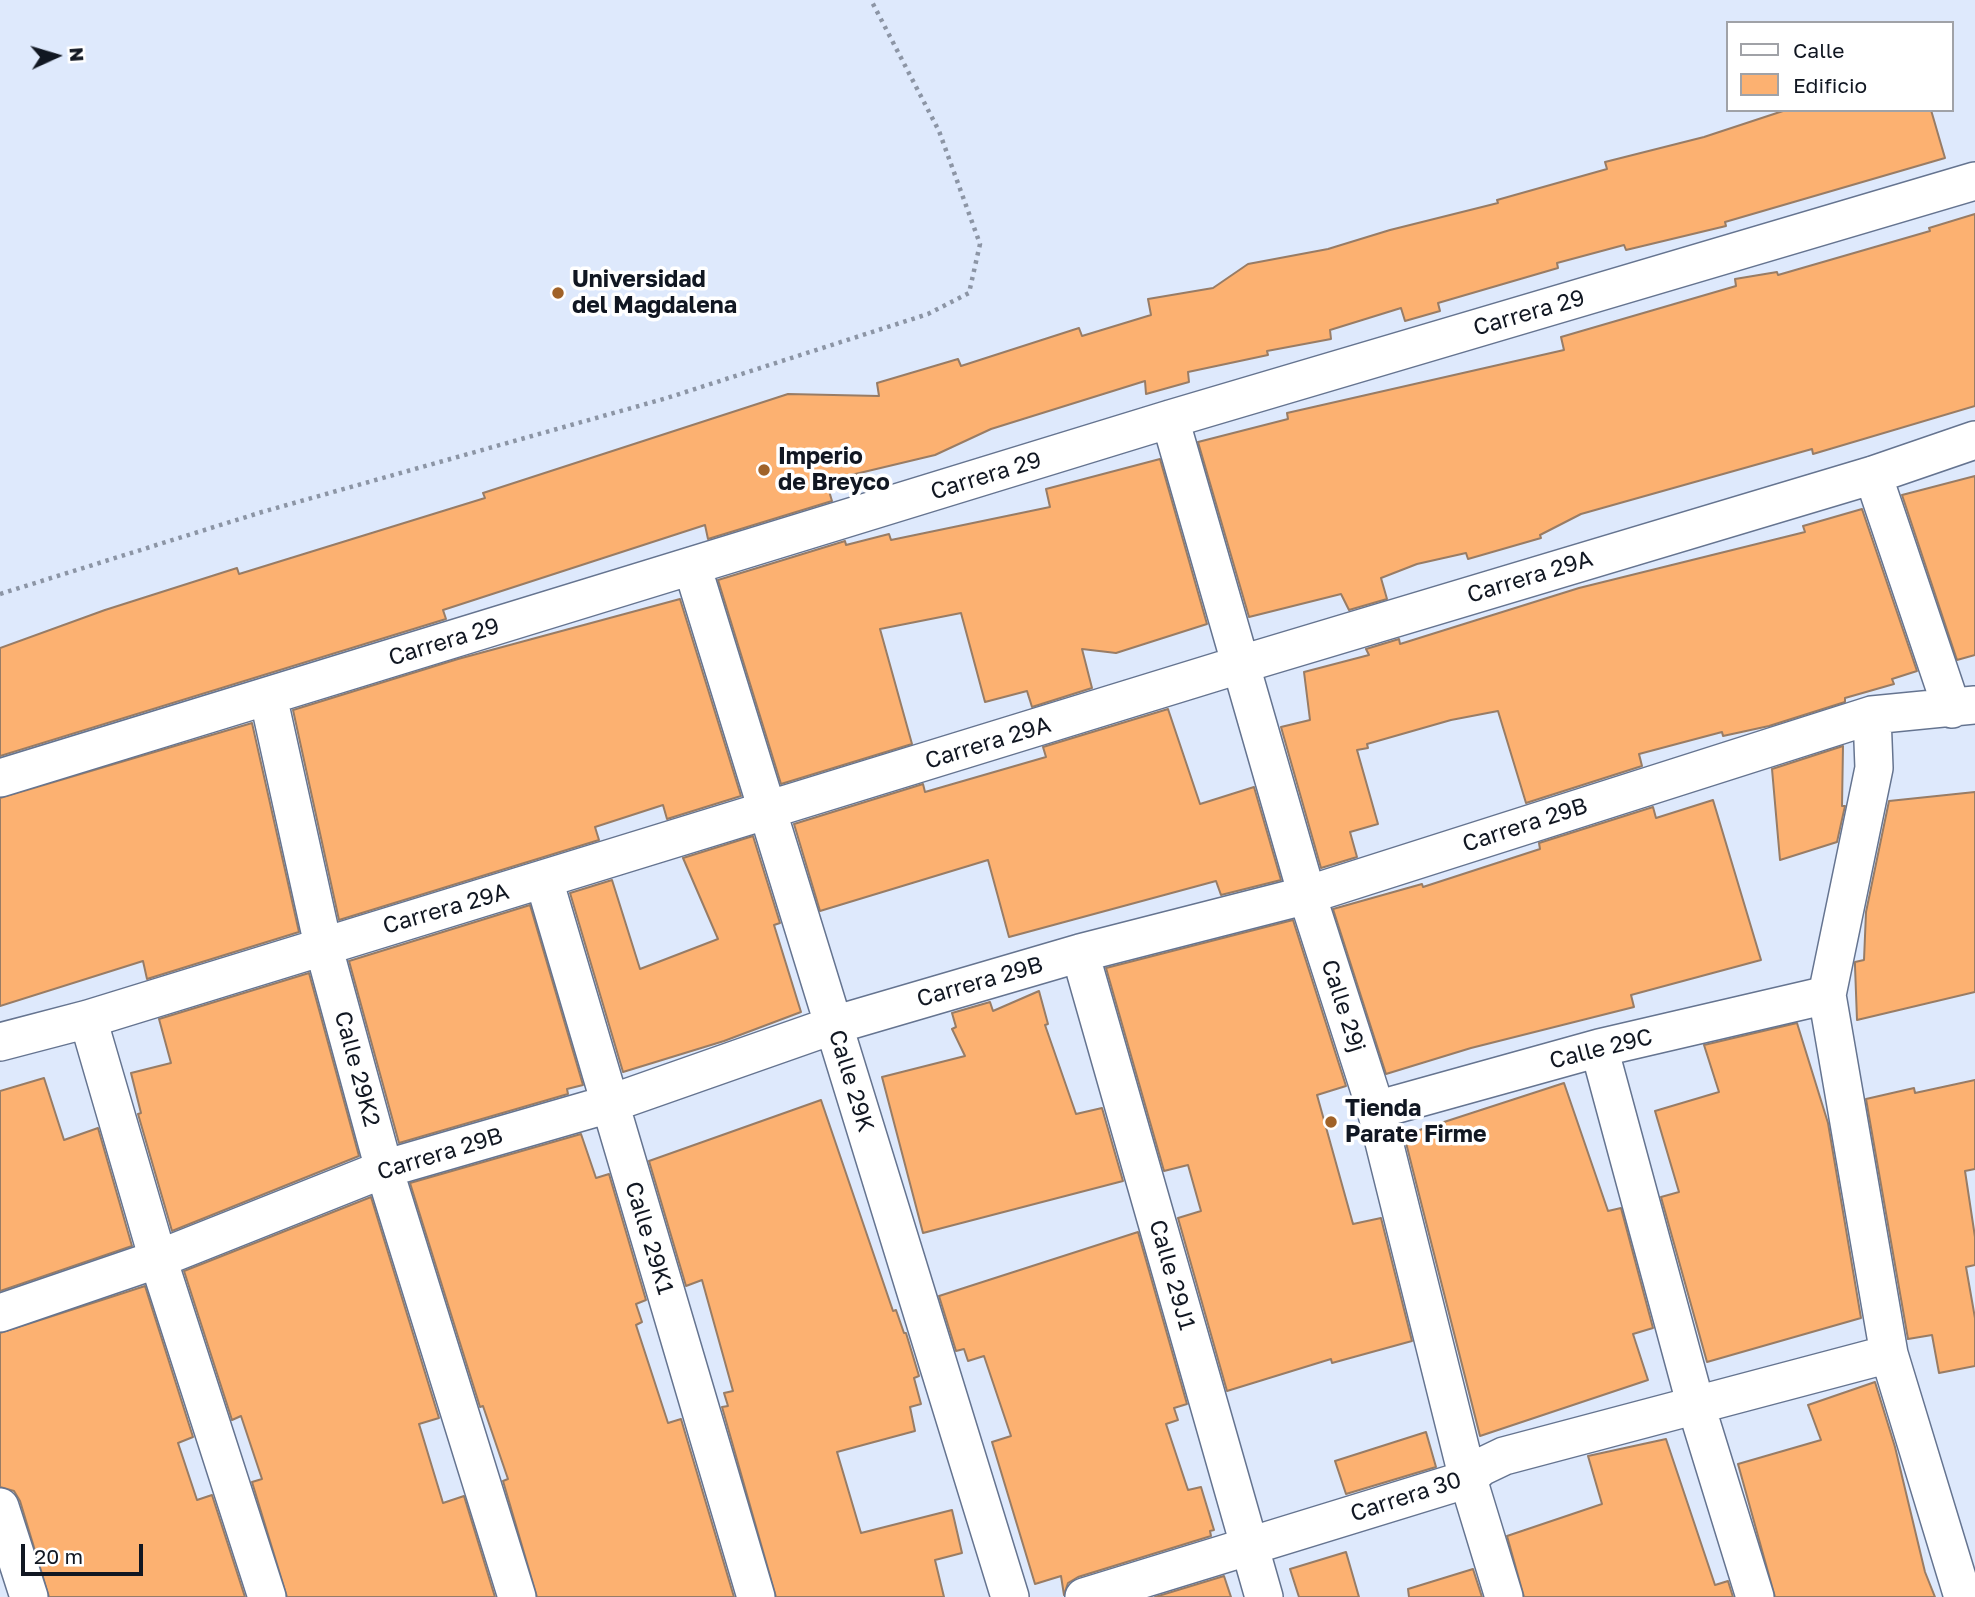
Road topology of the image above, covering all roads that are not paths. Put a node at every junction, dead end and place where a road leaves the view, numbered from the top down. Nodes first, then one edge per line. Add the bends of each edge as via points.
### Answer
1 (1975, 181) edge
2 (1170, 419) junction
3 (1975, 440) edge
4 (1873, 475) junction
5 (692, 566) junction
6 (1241, 664) junction
7 (268, 696) junction
8 (1964, 707) edge
9 (1872, 715) junction
10 (0, 778) edge
11 (768, 812) junction
12 (544, 880) junction
13 (1307, 895) junction
14 (323, 945) junction
15 (1080, 953) junction
16 (1827, 995) junction
17 (88, 1019) junction
18 (834, 1025) junction
19 (0, 1042) edge
20 (1599, 1048) junction
21 (609, 1104) junction
22 (1377, 1110) junction
23 (384, 1169) junction
24 (158, 1259) junction
25 (0, 1313) edge
26 (1889, 1354) junction
27 (1696, 1406) junction
28 (1468, 1479) junction
29 (0, 1507) edge
30 (1249, 1548) junction
31 (29, 1597) edge
32 (267, 1597) edge
33 (517, 1597) edge
34 (756, 1597) edge
35 (1010, 1597) edge
36 (1084, 1597) edge
37 (1265, 1597) edge
38 (1504, 1597) edge
39 (1755, 1597) edge
40 (1963, 1597) edge

1 - 2 street, Carrera 29
2 - 5 street, Carrera 29
2 - 6 street, Calle 29j
3 - 4 street, Carrera 29A
4 - 6 street, Carrera 29A
4 - 8 street
5 - 7 street, Carrera 29
5 - 11 street, Calle 29K
6 - 11 street, Carrera 29A
6 - 13 street, Calle 29j
7 - 10 street, Carrera 29
7 - 14 street, Calle 29K2
8 - 9 street, Carrera 29B
9 - 13 street, Carrera 29B
9 - 16 street via 1874,768
11 - 12 street, Carrera 29A
11 - 18 street, Calle 29K
12 - 14 street, Carrera 29A
12 - 21 street, Calle 29K1
13 - 15 street, Carrera 29B
13 - 22 street, Calle 29j
14 - 17 street, Carrera 29A
14 - 23 street, Calle 29K2
15 - 18 street, Carrera 29B
15 - 30 street, Calle 29J1
16 - 20 street, Calle 29C
16 - 26 street
17 - 19 street, Carrera 29A
17 - 24 street
18 - 21 street, Carrera 29B
18 - 35 street, Calle 29K
20 - 22 street, Calle 29C
20 - 27 street
21 - 23 street, Carrera 29B
21 - 34 street, Calle 29K1
22 - 28 street, Calle 29j
23 - 24 street, Carrera 29B
23 - 33 street, Calle 29K2
24 - 25 street, Carrera 29B
24 - 32 street
26 - 27 street, Carrera 30
26 - 40 street
27 - 28 street, Carrera 30 via 1504,1455 1481,1466
27 - 39 street
28 - 30 street, Carrera 30
28 - 38 street, Calle 29j
29 - 31 street
30 - 36 street, Carrera 30
30 - 37 street, Calle 29J1

